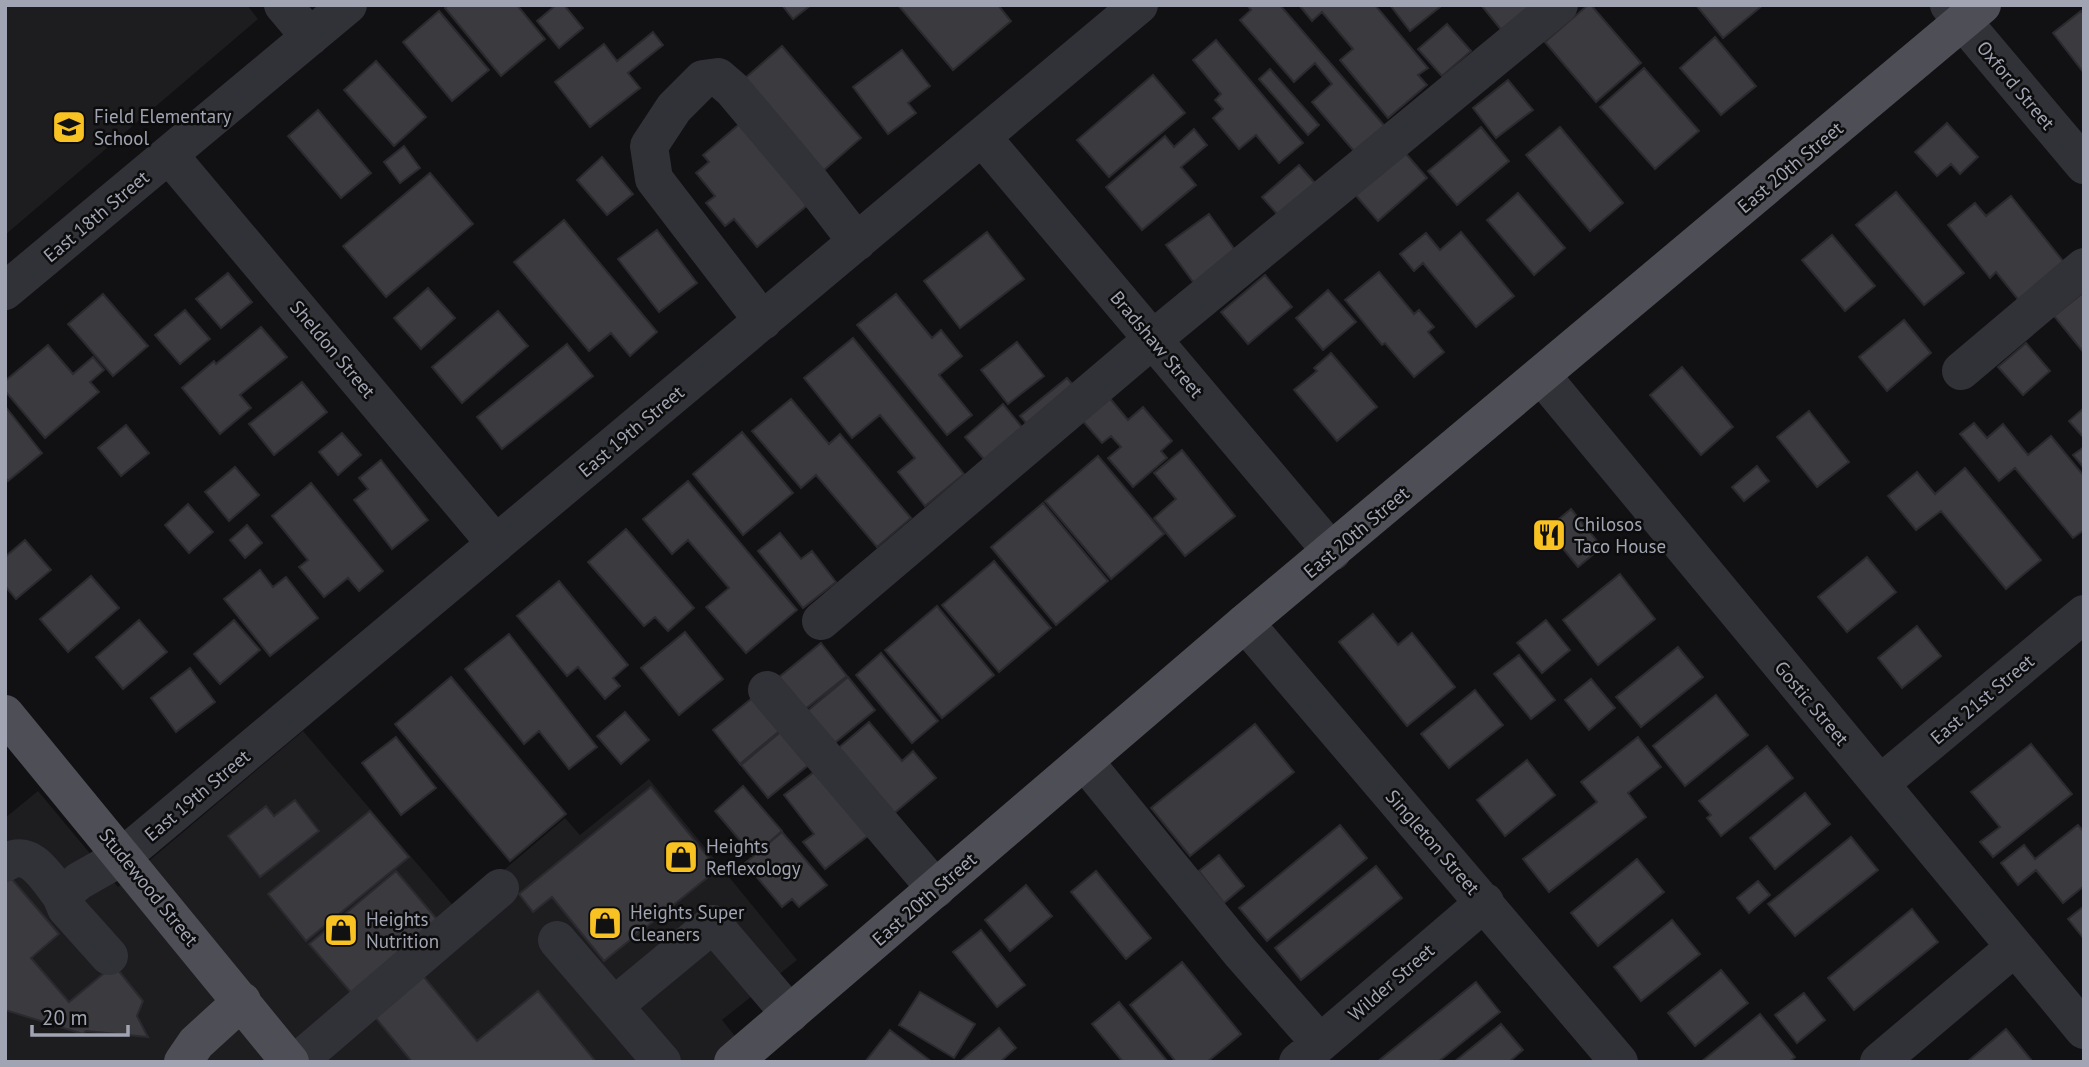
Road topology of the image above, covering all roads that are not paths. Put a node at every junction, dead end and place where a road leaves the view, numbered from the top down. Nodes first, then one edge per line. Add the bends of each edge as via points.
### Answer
1 (283, 5) edge
2 (348, 5) edge
3 (1139, 5) edge
4 (1559, 5) edge
5 (1964, 11) edge
6 (310, 37) junction
7 (982, 137) junction
8 (169, 155) junction
9 (2084, 165) edge
10 (857, 242) junction
11 (2084, 267) edge
12 (5, 291) edge
13 (762, 321) junction
14 (1153, 339) junction
15 (1961, 371) dead end
16 (1541, 375) junction
17 (496, 544) junction
18 (1332, 552) junction
19 (2084, 614) edge
20 (821, 621) dead end
21 (1245, 624) junction
22 (767, 690) dead end
23 (5, 714) edge
24 (1085, 762) junction
25 (1880, 784) junction
26 (124, 856) junction
27 (5, 863) edge
28 (500, 888) dead end
29 (936, 889) junction
30 (61, 896) junction
31 (1485, 902) junction
32 (557, 940) dead end
33 (2015, 947) junction
34 (109, 957) dead end
35 (242, 1001) junction
36 (614, 1006) junction
37 (790, 1014) junction
38 (2084, 1030) edge
39 (1309, 1053) edge
40 (748, 1058) edge
41 (183, 1062) edge
42 (290, 1062) edge
43 (298, 1062) edge
44 (662, 1062) edge
45 (1619, 1062) edge
46 (1879, 1062) edge

1 - 6 street
2 - 6 street, East 18th Street
3 - 7 street, East 19th Street
4 - 14 street
5 - 9 street, Oxford Street
5 - 16 main road, East 20th Street
6 - 8 street, East 18th Street
7 - 10 street, East 19th Street
7 - 14 street, Bradshaw Street
8 - 12 street, East 18th Street
8 - 17 street, Sheldon Street
10 - 13 street, East 19th Street
10 - 13 street via 732,89 718,77 703,79 674,108 649,146 654,178
11 - 15 street
13 - 17 street, East 19th Street
14 - 18 street, Bradshaw Street
14 - 20 street
16 - 18 main road, East 20th Street
16 - 25 street, Gostic Street
17 - 26 street, East 19th Street
18 - 21 main road, East 20th Street
19 - 25 street, East 21st Street
21 - 24 main road, East 20th Street
21 - 31 street, Singleton Street
22 - 29 street
23 - 26 main road, Studewood Street
24 - 29 main road, East 20th Street
24 - 39 street via 1241,953
25 - 33 street, Gostic Street
26 - 30 street, East 19th Street
26 - 35 main road, Studewood Street
27 - 30 street via 25,857
28 - 43 street
29 - 37 main road, East 20th Street
30 - 34 street
31 - 39 street, Wilder Street
31 - 45 street, Singleton Street
32 - 36 street
33 - 38 street, Gostic Street
33 - 46 street
35 - 41 main road via 196,1043
35 - 42 main road, Studewood Street
36 - 37 street via 713,924
36 - 44 street
37 - 40 main road, East 20th Street

